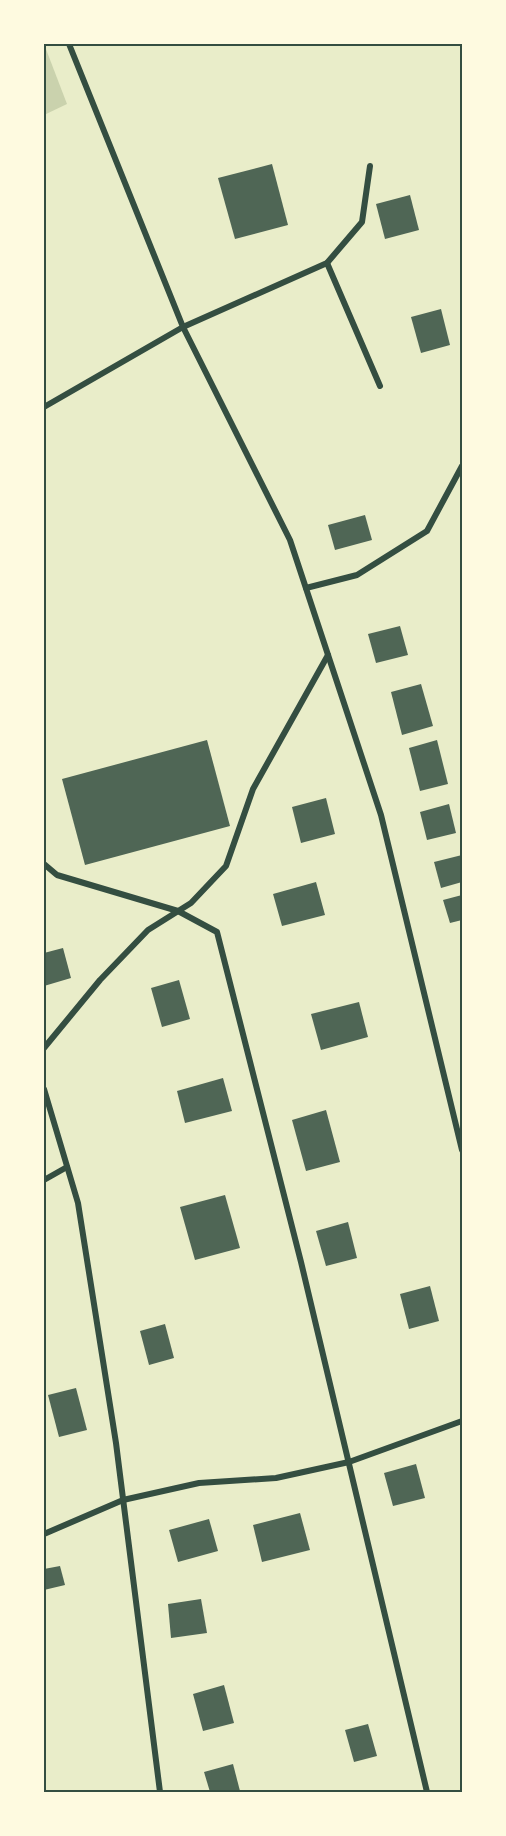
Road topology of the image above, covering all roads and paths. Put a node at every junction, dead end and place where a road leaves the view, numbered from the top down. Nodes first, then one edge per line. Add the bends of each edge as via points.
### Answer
1 (69, 44) edge
2 (370, 166) dead end
3 (327, 263) junction
4 (183, 327) junction
5 (380, 386) dead end
6 (44, 406) edge
7 (462, 466) edge
8 (306, 588) junction
9 (328, 655) junction
10 (44, 864) edge
11 (178, 911) junction
12 (44, 1048) edge
13 (44, 1089) edge
14 (462, 1150) edge
15 (67, 1167) junction
16 (44, 1180) edge
17 (462, 1422) edge
18 (348, 1462) junction
19 (123, 1500) junction
20 (44, 1534) edge
21 (160, 1792) edge
22 (427, 1792) edge

1 - 4 street
2 - 3 street via 362,222
3 - 4 street
3 - 5 street
4 - 6 street
4 - 8 street via 290,540
7 - 8 street via 428,531 357,576
8 - 9 street
9 - 11 street via 253,789 226,866 191,903
9 - 14 street via 381,815
10 - 11 street via 57,875
11 - 12 street via 148,930
11 - 18 street via 217,932
13 - 15 street
15 - 16 street
15 - 19 street via 78,1203
17 - 18 street
18 - 19 street via 276,1478 199,1483
18 - 22 street
19 - 20 street
19 - 21 street

